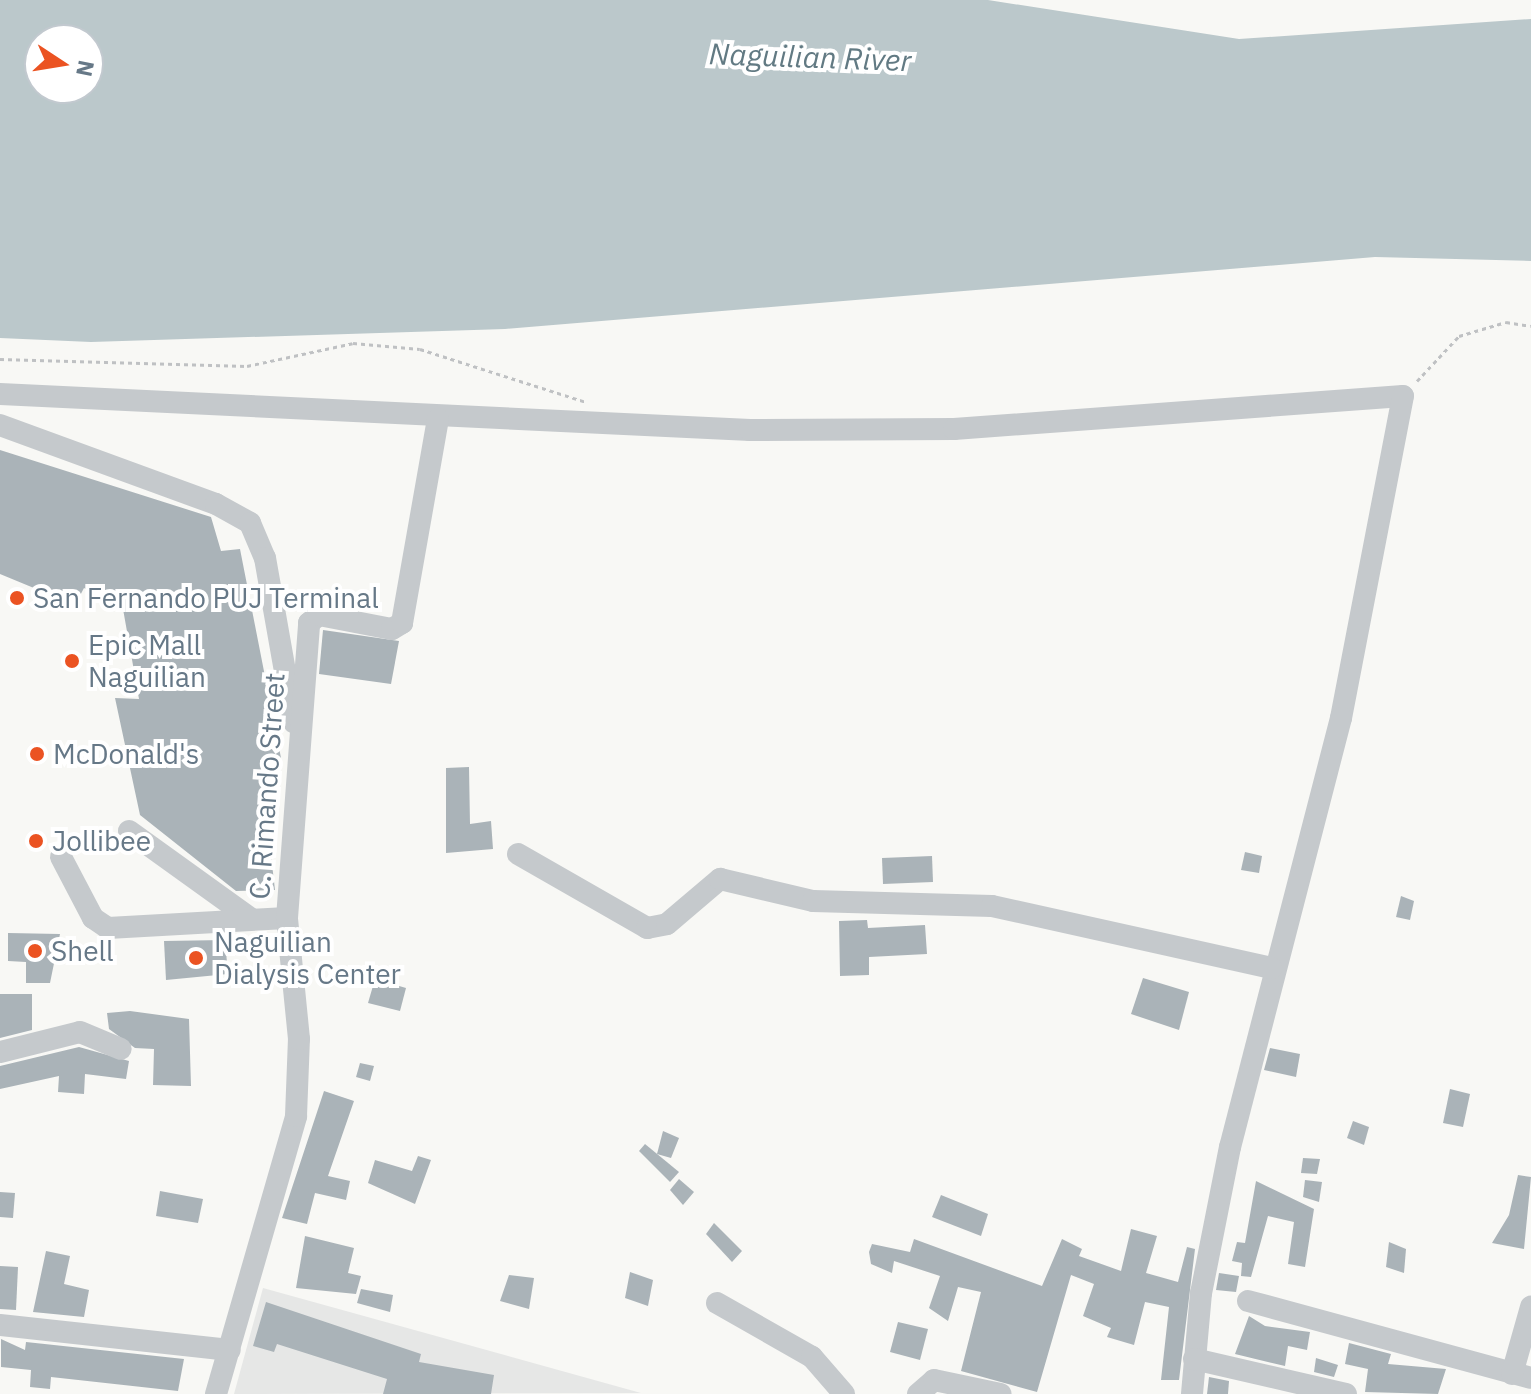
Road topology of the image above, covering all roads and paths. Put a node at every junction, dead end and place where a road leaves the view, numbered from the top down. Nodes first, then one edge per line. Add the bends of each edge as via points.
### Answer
1 (1531, 326) edge
2 (0, 359) edge
3 (0, 394) edge
4 (1403, 396) junction
5 (601, 407) dead end
6 (438, 419) junction
7 (0, 425) edge
8 (299, 747) junction
9 (129, 831) dead end
10 (518, 854) dead end
11 (61, 857) dead end
12 (250, 918) junction
13 (287, 918) junction
14 (1271, 968) junction
15 (121, 1049) dead end
16 (0, 1052) edge
17 (1248, 1301) dead end
18 (717, 1303) dead end
19 (1531, 1307) edge
20 (0, 1325) edge
21 (230, 1350) junction
22 (1194, 1359) junction
23 (1522, 1376) edge
24 (216, 1394) edge
25 (844, 1394) edge
26 (918, 1394) edge
27 (1001, 1394) edge
28 (1192, 1394) edge
29 (1346, 1394) edge

1 - 4 path via 1506,322 1459,336
2 - 5 path via 247,366 353,343 420,349
3 - 6 street
4 - 6 street via 954,429
4 - 14 street via 1341,718
6 - 8 street, C. Rimando Street via 402,623 392,629 312,617
7 - 8 street via 216,504 250,523 265,558
8 - 13 street, C. Rimando Street
9 - 12 street
10 - 14 street via 638,926 667,924 720,879 838,904 992,906
11 - 12 street via 93,918 108,928
12 - 13 street
13 - 21 street, C. Rimando Street via 299,1039 296,1116
14 - 22 street via 1206,1266
15 - 16 street via 80,1032
17 - 23 street
18 - 25 street via 812,1357
19 - 23 street
20 - 21 street
21 - 24 street, C. Rimando Street
22 - 28 street
22 - 29 street
26 - 27 street via 934,1380

